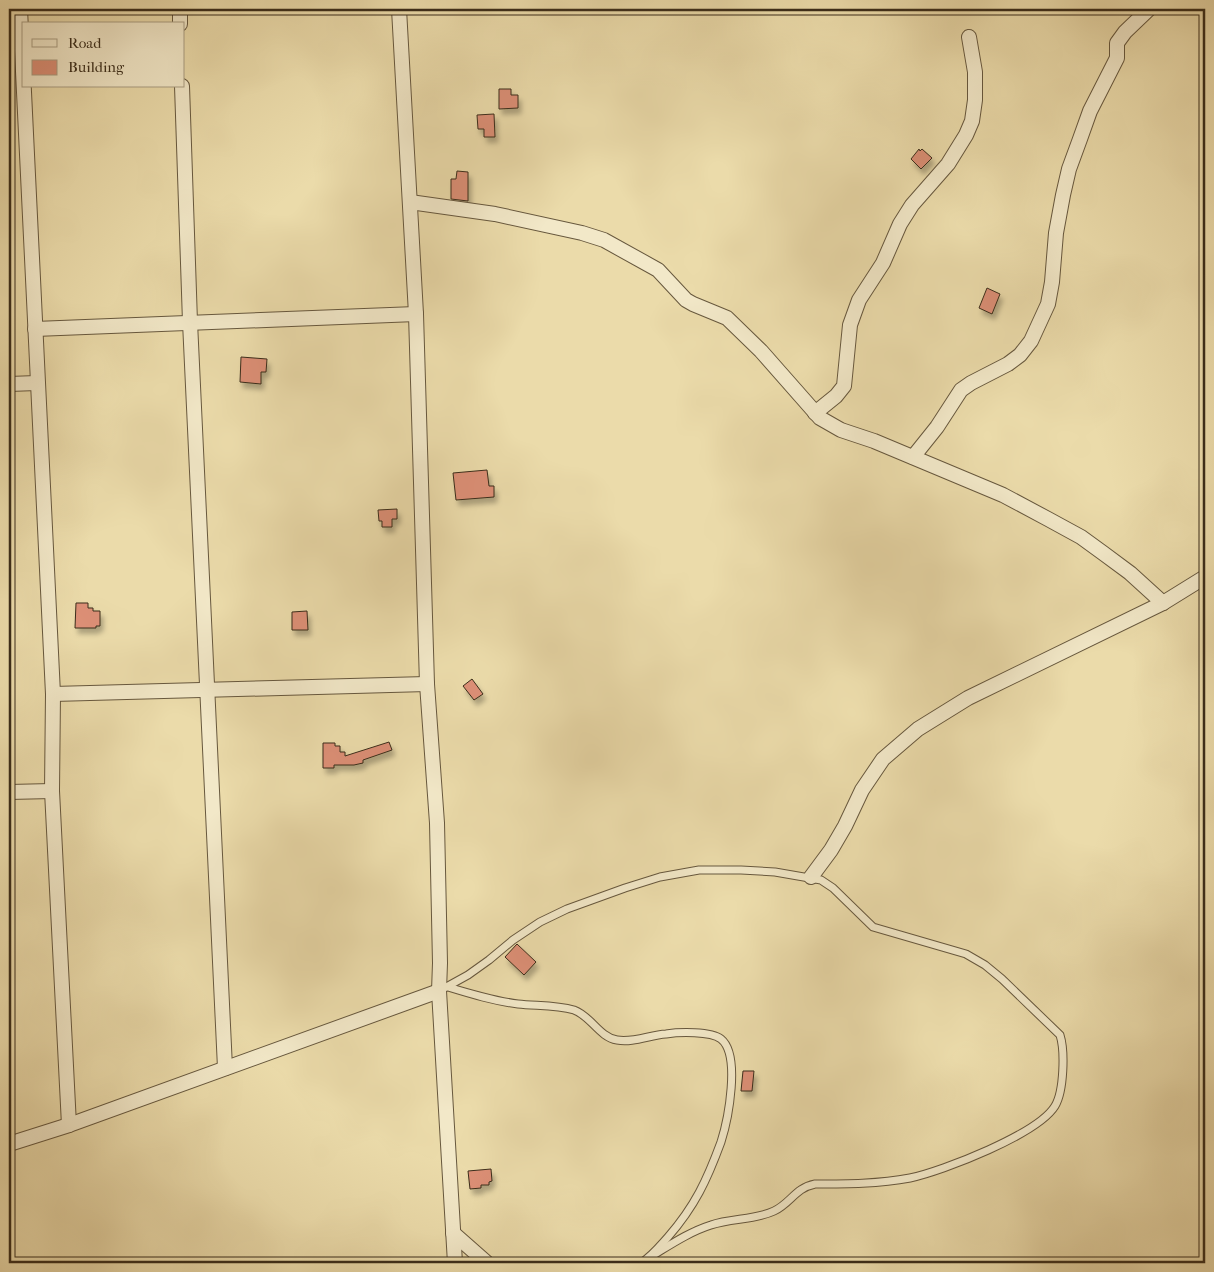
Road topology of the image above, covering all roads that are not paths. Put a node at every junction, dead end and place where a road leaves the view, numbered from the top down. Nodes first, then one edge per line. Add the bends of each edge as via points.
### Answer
1 (20, 9) edge
2 (180, 9) edge
3 (399, 9) edge
4 (1149, 9) edge
5 (180, 22) edge
6 (969, 37) dead end
7 (22, 52) edge
8 (24, 88) edge
9 (182, 88) edge
10 (410, 202) junction
11 (416, 314) junction
12 (190, 322) junction
13 (35, 329) junction
14 (37, 383) junction
15 (9, 384) edge
16 (816, 413) junction
17 (913, 457) junction
18 (1205, 577) edge
19 (1163, 603) junction
20 (427, 684) junction
21 (206, 690) junction
22 (53, 694) junction
23 (52, 791) junction
24 (9, 792) edge
25 (811, 877) junction
26 (443, 989) junction
27 (224, 1068) junction
28 (69, 1125) junction
29 (9, 1144) edge
30 (453, 1234) junction
31 (650, 1257) junction
32 (455, 1263) edge
33 (487, 1263) edge
34 (641, 1263) edge

1 - 7 street
2 - 5 street
3 - 10 street
4 - 17 street via 1117,42 1117,58 1090,111 1077,146 1063,195 1048,304 1031,341 1008,364 961,390 938,427
6 - 16 street via 975,72 972,121 948,164 900,224 883,264 859,300 850,325 844,386
8 - 13 street
9 - 12 street
10 - 11 street
10 - 16 street via 504,216 604,240 658,270 686,300 727,318 756,345
11 - 12 street
11 - 20 street
12 - 13 street
12 - 21 street
13 - 14 street
14 - 15 street
14 - 22 street
16 - 17 street via 841,430
17 - 19 street via 1004,495 1081,537 1130,573
18 - 19 street
19 - 25 street via 968,698 918,729 883,759 862,790 831,850
20 - 21 street
20 - 26 street via 437,823
21 - 22 street
21 - 27 street
22 - 23 street
23 - 24 street
23 - 28 street
25 - 26 lane via 775,872 699,870 660,877 567,909 540,922
25 - 31 lane via 833,888 873,927 966,954 1002,979 1060,1035 1062,1066 1055,1106 1019,1136 966,1159 911,1178 806,1186 776,1210 710,1225
26 - 27 street
26 - 30 street
26 - 31 lane via 517,1004 564,1007 587,1017 608,1037 617,1040 664,1034 710,1034 727,1046 730,1095 724,1134 710,1174 680,1223
27 - 28 street
28 - 29 street
30 - 32 street
30 - 33 street
31 - 34 lane

